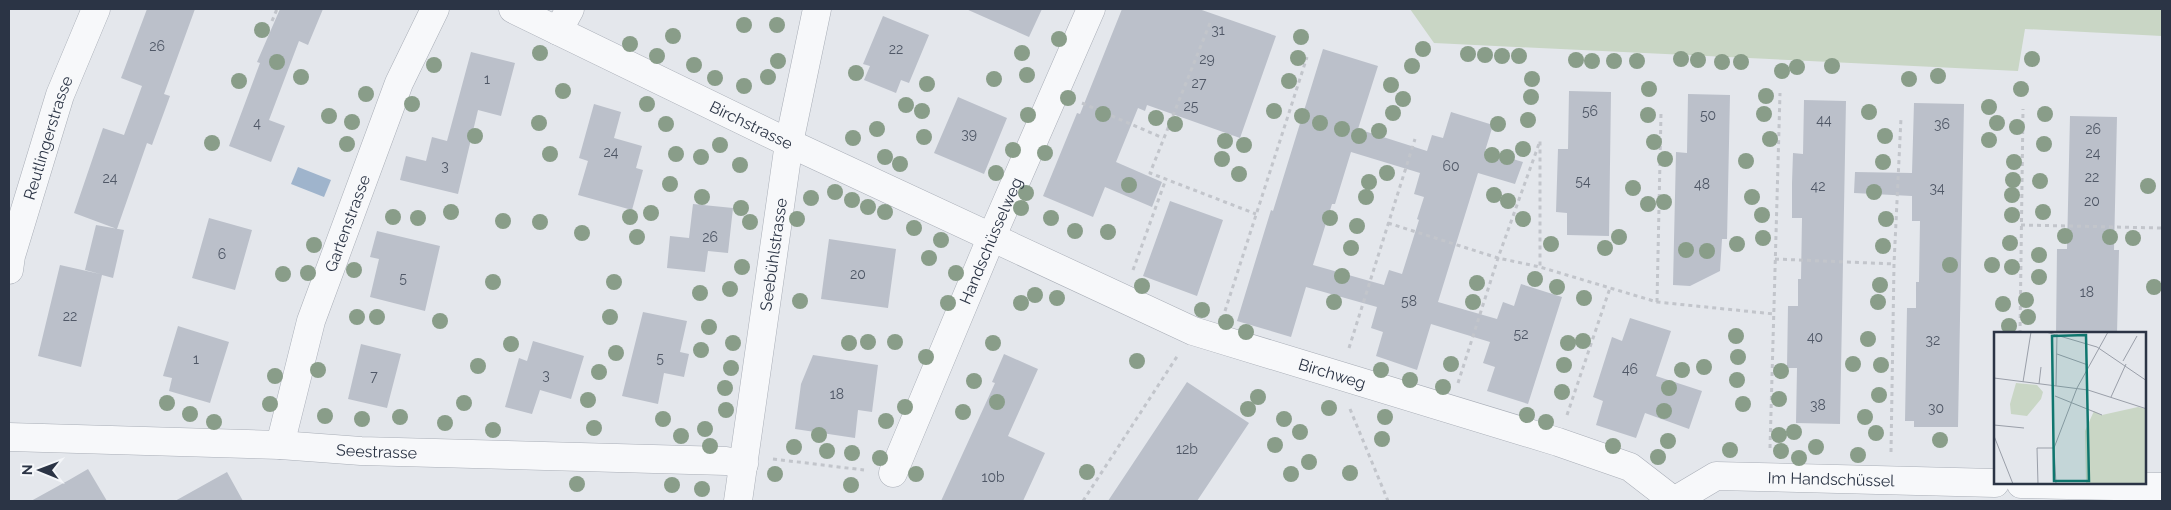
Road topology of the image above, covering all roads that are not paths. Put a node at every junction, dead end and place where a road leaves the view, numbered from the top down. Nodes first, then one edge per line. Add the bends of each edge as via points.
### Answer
1 (96, 9) edge
2 (435, 9) edge
3 (513, 9) edge
4 (817, 9) edge
5 (1091, 9) edge
6 (564, 20) edge
7 (789, 144) junction
8 (992, 236) junction
9 (10, 260) edge
10 (9, 437) edge
11 (280, 445) junction
12 (744, 460) junction
13 (894, 473) road end
14 (1994, 483) edge
15 (2092, 485) edge
16 (2162, 486) edge
17 (738, 501) edge
18 (1674, 501) edge

1 - 9 street, Reutlingerstrasse via 60,95
2 - 11 street, Gartenstrasse via 399,83 311,321
3 - 6 street, Birchstrasse
4 - 7 street, Seebühlstrasse
5 - 8 street, Handschüsselweg
6 - 7 street, Birchstrasse
7 - 8 street, Birchstrasse
7 - 12 street, Seebühlstrasse
8 - 13 street, Handschüsselweg
8 - 18 street, Birchweg via 1204,335 1558,442 1630,467
10 - 11 street, Seestrasse
11 - 12 street, Seestrasse via 361,451
12 - 17 street, Seebühlstrasse
14 - 18 street, Im Handschüssel via 1716,476
15 - 16 street

